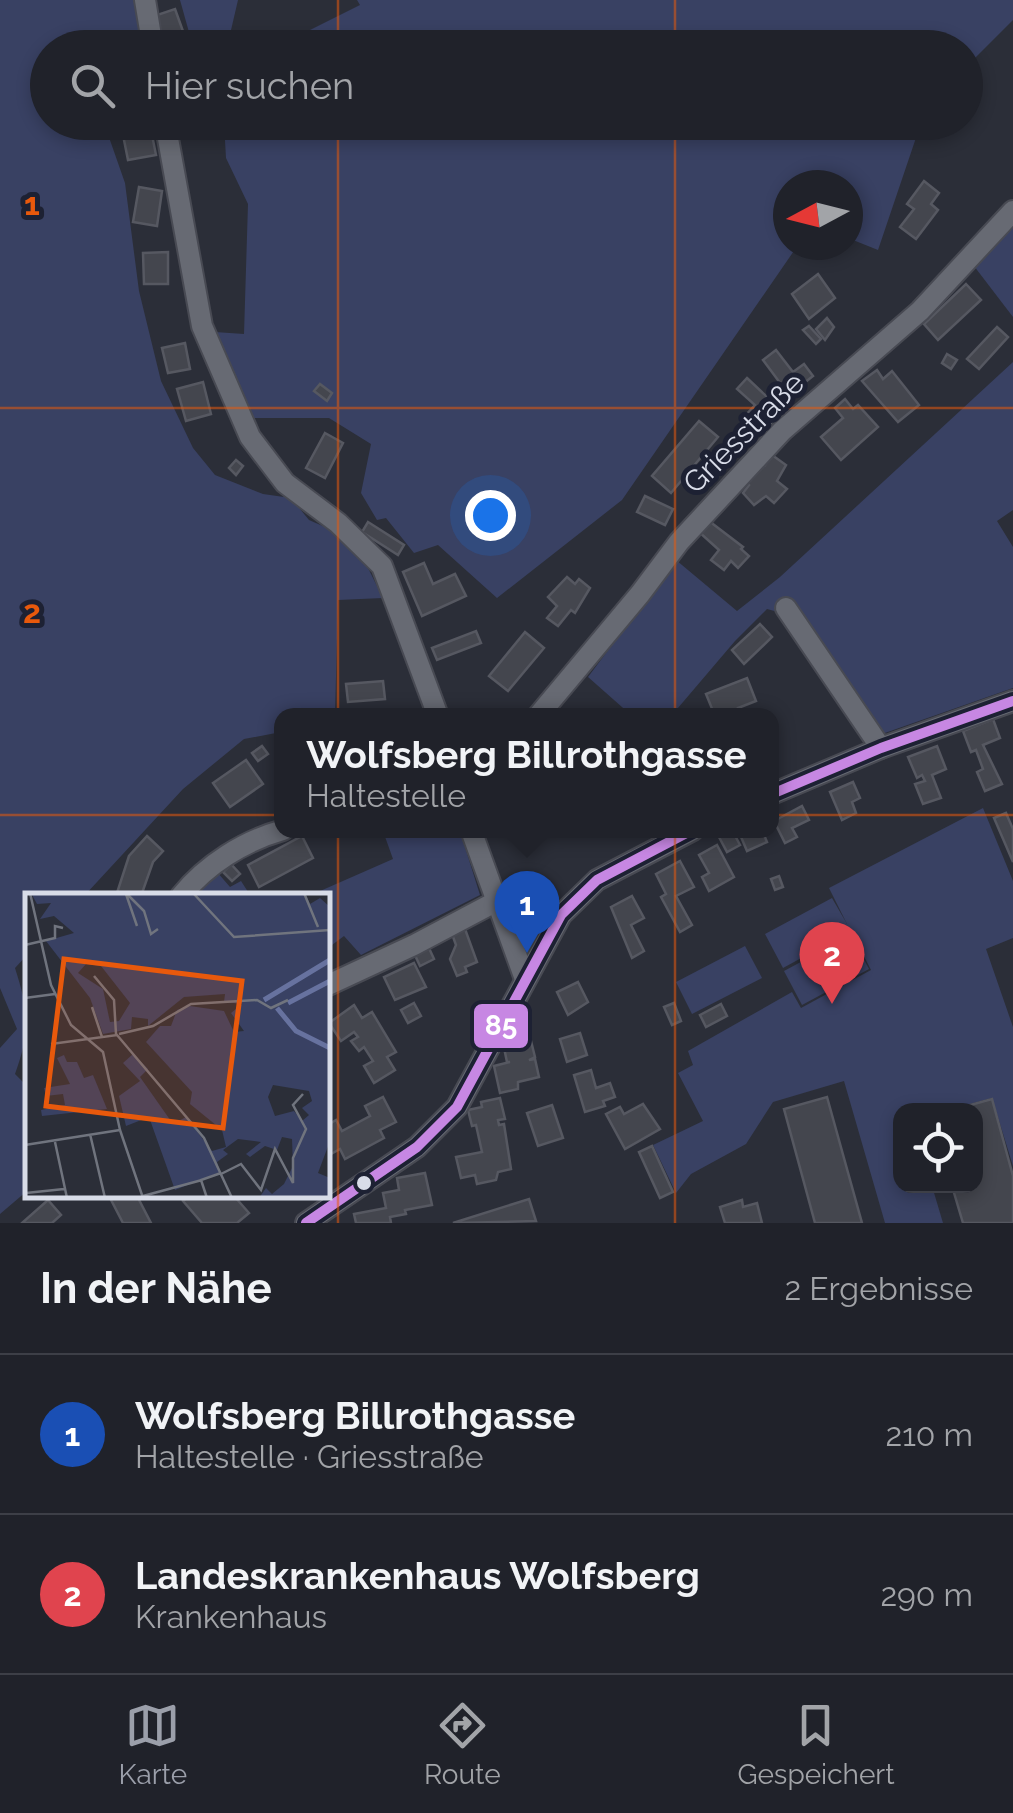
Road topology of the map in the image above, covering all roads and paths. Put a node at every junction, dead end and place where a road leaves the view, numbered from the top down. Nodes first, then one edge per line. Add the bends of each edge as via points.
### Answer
1 (146, 0) edge
2 (150, 30) edge
3 (168, 140) edge
4 (1013, 210) edge
5 (786, 608) dead end
6 (1013, 701) edge
7 (435, 708) edge
8 (545, 708) edge
9 (881, 748) junction
10 (779, 791) edge
11 (274, 834) edge
12 (473, 838) edge
13 (678, 838) edge
14 (182, 893) edge
15 (496, 901) junction
16 (524, 978) junction
17 (330, 984) edge
18 (306, 1223) edge

1 - 2 street
3 - 7 street via 202,326 250,437 285,484 338,522 382,566
4 - 8 street, Griesstraße via 920,311 782,431 679,542
5 - 9 street
6 - 9 street
9 - 10 street
11 - 14 street via 236,849
12 - 15 street
13 - 16 street via 597,880 561,914
15 - 16 street
15 - 17 street
16 - 18 street via 468,1090 444,1122 418,1148

